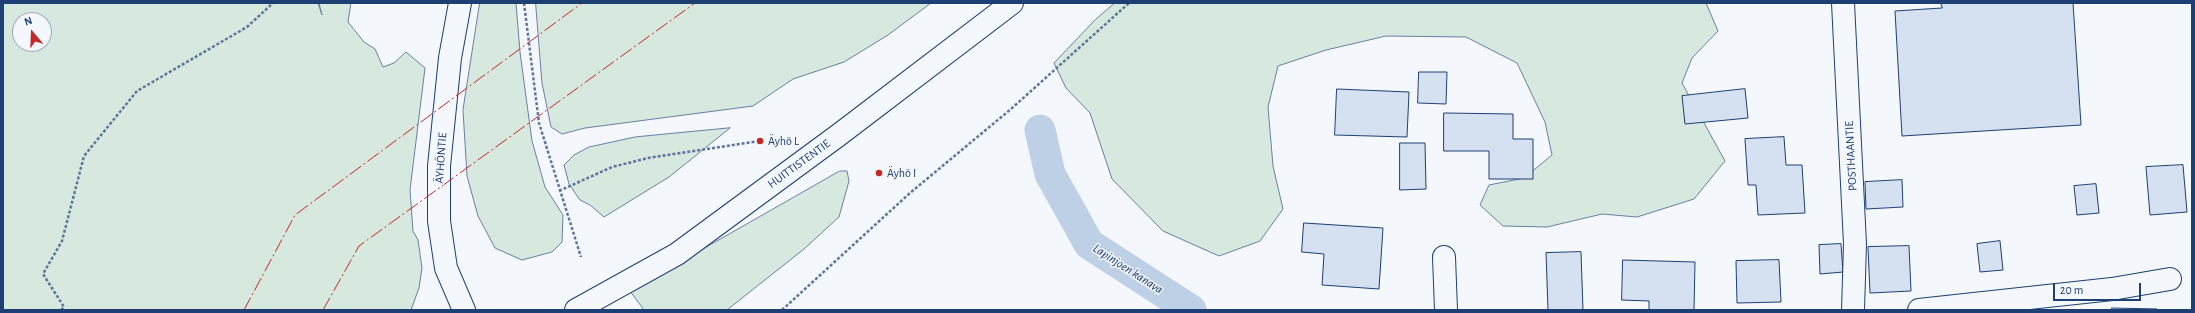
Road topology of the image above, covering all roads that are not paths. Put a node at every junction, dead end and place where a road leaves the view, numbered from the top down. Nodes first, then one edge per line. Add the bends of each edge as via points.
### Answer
1 (460, 3) edge
2 (1012, 3) edge
3 (1843, 3) edge
4 (1444, 257) dead end
5 (2170, 279) dead end
6 (464, 310) edge
7 (576, 310) edge
8 (1446, 310) edge
9 (1853, 310) edge
10 (1918, 310) edge

1 - 6 main road, ÄYHÖNTIE via 450,58 439,166 439,221 446,268
2 - 7 main road, HUITTISTENTIE via 677,254
3 - 9 main road, POSTHAANTIE via 1855,244
4 - 8 main road
5 - 10 main road via 2112,289

